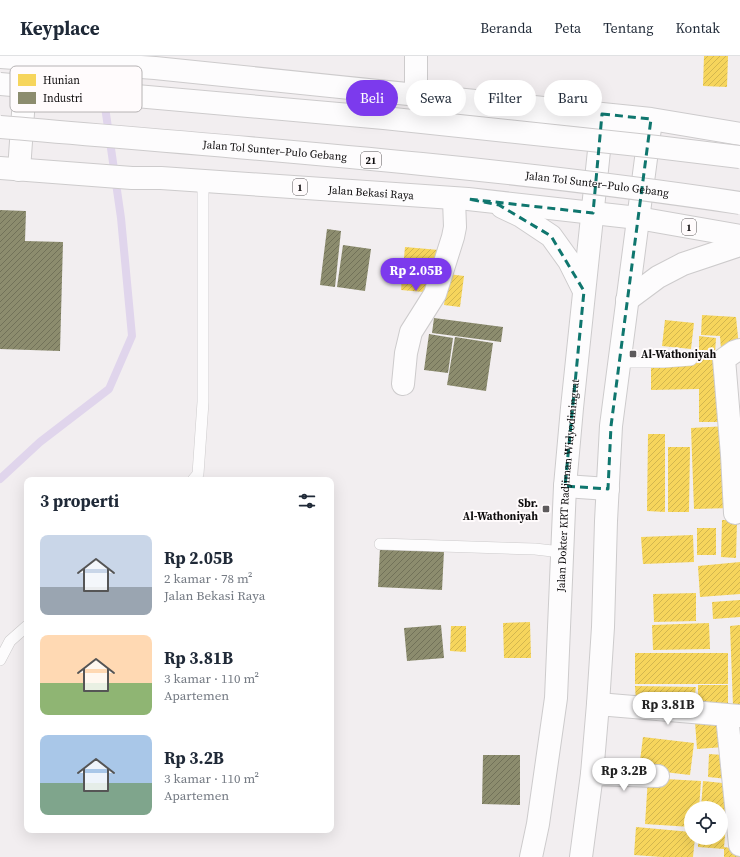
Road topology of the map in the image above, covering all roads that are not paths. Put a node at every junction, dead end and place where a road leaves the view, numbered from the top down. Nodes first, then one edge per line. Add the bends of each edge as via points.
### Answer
1 (0, 56) edge
2 (416, 56) edge
3 (27, 57) edge
4 (150, 64) edge
5 (416, 80) edge
6 (0, 84) edge
7 (10, 85) edge
8 (346, 88) edge
9 (142, 97) edge
10 (466, 102) edge
11 (398, 106) edge
12 (18, 112) edge
13 (602, 122) junction
14 (0, 127) edge
15 (650, 127) junction
16 (740, 134) edge
17 (740, 148) edge
18 (740, 157) edge
19 (9, 169) edge
20 (203, 180) junction
21 (461, 199) junction
22 (740, 203) edge
23 (593, 213) junction
24 (638, 218) junction
25 (740, 236) edge
26 (740, 245) edge
27 (584, 291) junction
28 (627, 300) junction
29 (740, 350) edge
30 (690, 360) dead end
31 (619, 362) junction
32 (403, 384) dead end
33 (196, 477) edge
34 (565, 486) junction
35 (608, 489) junction
36 (735, 513) dead end
37 (380, 544) dead end
38 (561, 552) junction
39 (24, 629) edge
40 (0, 660) edge
41 (598, 704) junction
42 (734, 716) edge
43 (592, 774) junction
44 (658, 776) dead end
45 (740, 845) edge
46 (531, 857) edge
47 (580, 857) edge

1 - 3 main road
2 - 5 main road
3 - 4 main road
4 - 8 main road
6 - 7 main road, bridge
9 - 18 main road, bridge via 384,118
10 - 13 main road
11 - 13 main road
12 - 19 main road
13 - 15 main road
13 - 23 main road, Jalan Dokter KRT Radjiman Widyodiningrat
14 - 22 main road, Jalan Tol Sunter–Pulo Gebang / 21, bridge via 512,173
15 - 16 main road
15 - 17 main road
15 - 24 main road
19 - 20 main road, Jalan Bekasi Raya / 1 via 132,178
20 - 21 main road, Jalan Bekasi Raya / 1
20 - 33 lane via 204,402 198,474
21 - 23 main road, Jalan Bekasi Raya / 1
21 - 27 main road via 499,205 522,216 551,236 569,261
21 - 32 main road via 452,240 435,294 411,332
23 - 24 main road, Jalan Bekasi Raya / 1
23 - 27 main road, Jalan Dokter KRT Radjiman Widyodiningrat
24 - 25 main road, Jalan Bekasi Raya / 1
24 - 28 main road
26 - 28 main road via 683,264 658,277
27 - 34 main road, Jalan Dokter KRT Radjiman Widyodiningrat
28 - 31 main road
29 - 36 main road via 724,359
30 - 31 lane
31 - 35 main road via 611,426
34 - 35 main road
34 - 38 main road, Jalan Dokter KRT Radjiman Widyodiningrat
35 - 41 main road via 604,627
37 - 38 lane
38 - 46 main road, Jalan Dokter KRT Radjiman Widyodiningrat via 556,698
39 - 40 lane via 10,641
41 - 42 main road
41 - 43 main road
42 - 45 main road
43 - 44 main road
43 - 47 main road

